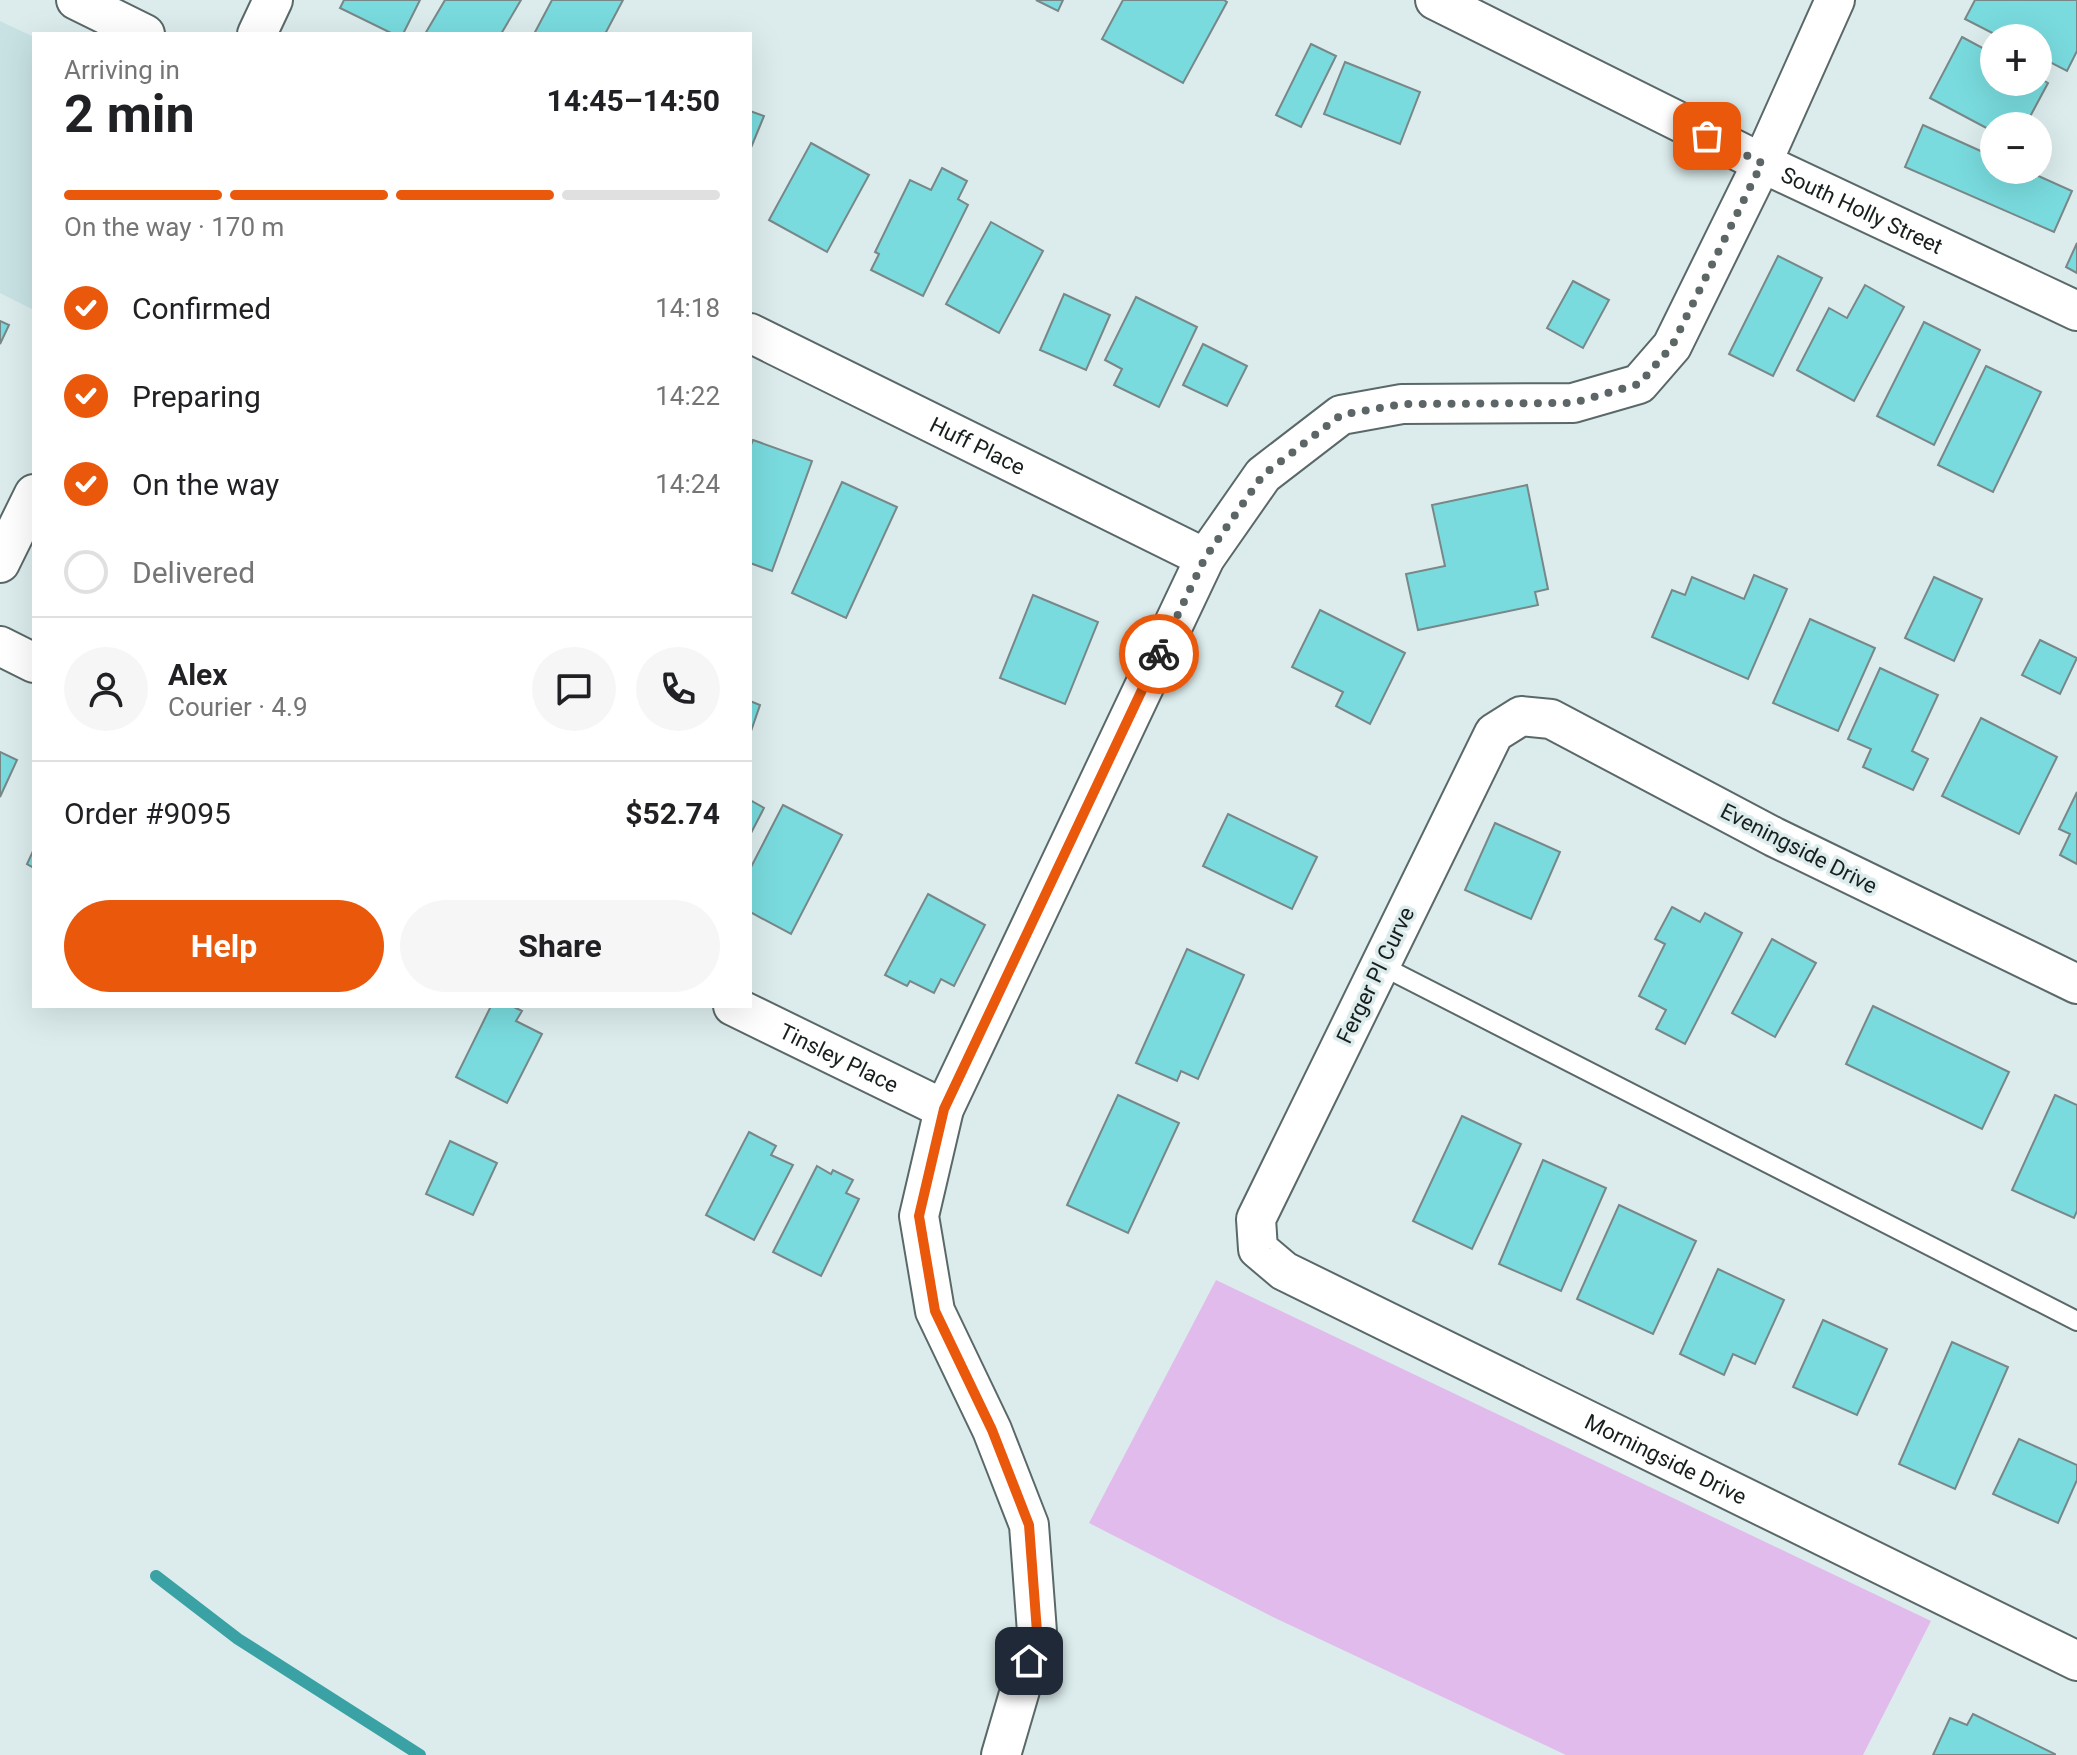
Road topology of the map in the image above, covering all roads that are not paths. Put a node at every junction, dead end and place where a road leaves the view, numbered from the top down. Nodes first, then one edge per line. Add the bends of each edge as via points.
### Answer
1 (76, 0) edge
2 (273, 0) edge
3 (1435, 0) edge
4 (1835, 0) edge
5 (141, 32) edge
6 (258, 32) edge
7 (1762, 163) junction
8 (2077, 311) edge
9 (752, 334) edge
10 (32, 498) edge
11 (1205, 558) junction
12 (0, 563) edge
13 (0, 646) edge
14 (32, 662) edge
15 (1521, 716) joint
16 (1380, 965) junction
17 (2077, 984) edge
18 (737, 1008) edge
19 (944, 1109) junction
20 (1258, 1249) joint
21 (2077, 1321) edge
22 (2077, 1661) edge
23 (1007, 1753) edge

1 - 5 street
2 - 6 street
3 - 7 street, South Holly Street
4 - 7 street
7 - 8 street, South Holly Street
7 - 11 street via 1672,346 1639,384 1573,403 1402,404 1341,415 1263,475
9 - 11 street, Huff Place
10 - 12 street
11 - 19 street
13 - 14 street
15 - 16 street, Ferger Pl Curve via 1494,733
15 - 17 street, Eveningside Drive via 1551,719 1774,837
16 - 20 street, Ferger Pl Curve via 1256,1219
16 - 21 lane
18 - 19 street, Tinsley Place
19 - 23 street via 919,1216 935,1311 992,1430 1029,1525 1037,1632
20 - 22 street, Morningside Drive via 1284,1271

